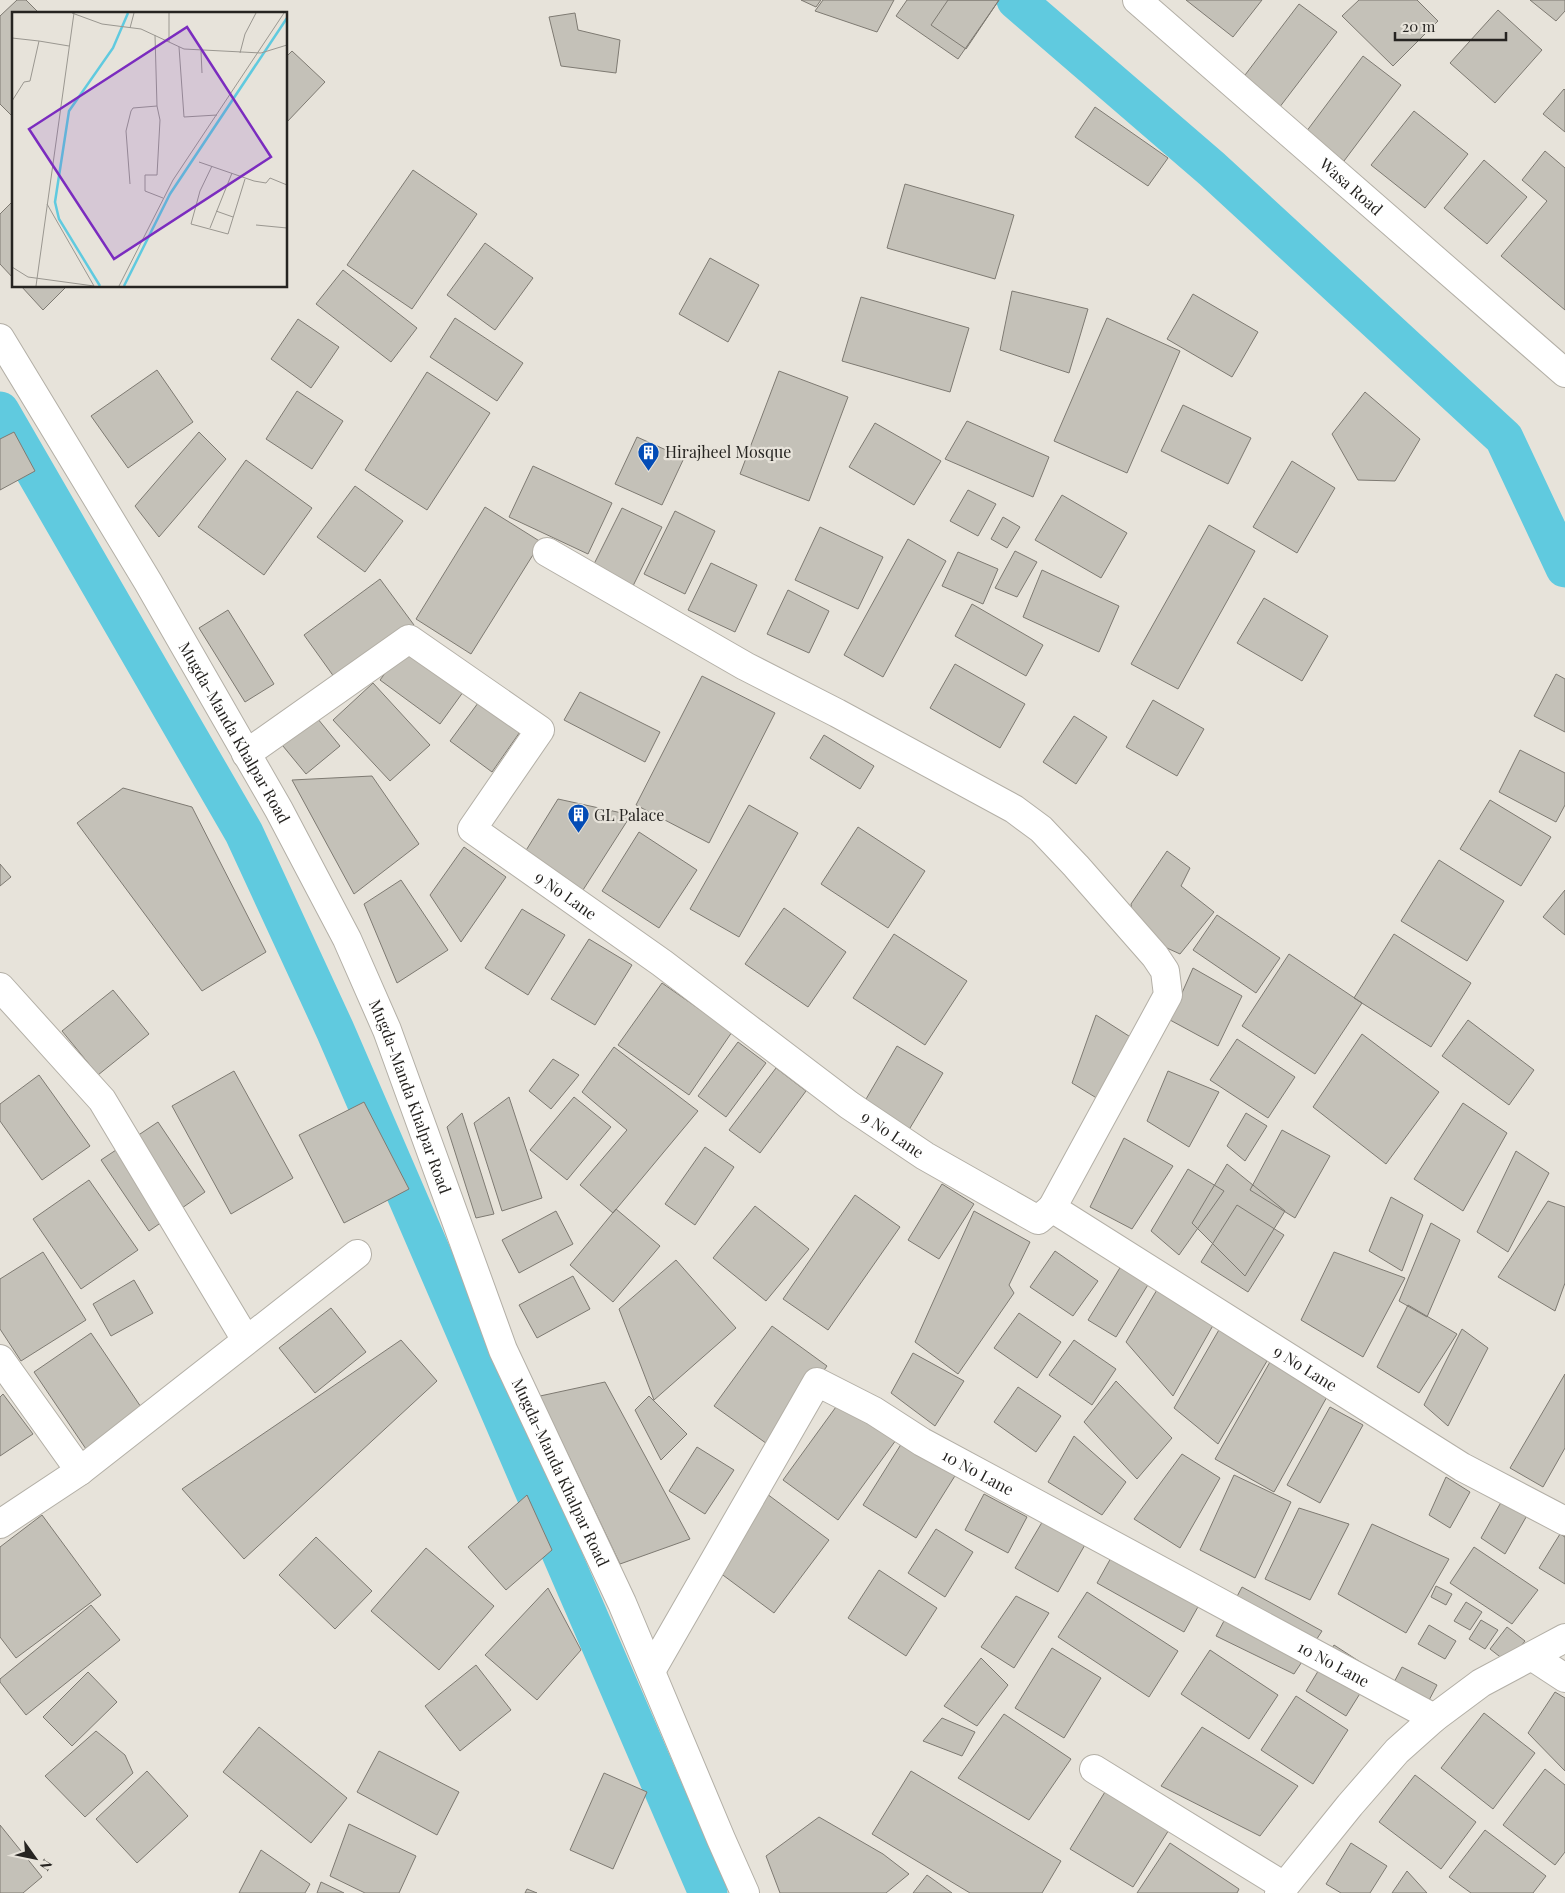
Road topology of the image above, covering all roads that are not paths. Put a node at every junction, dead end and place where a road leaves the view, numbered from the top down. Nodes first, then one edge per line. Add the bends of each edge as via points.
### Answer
1 (1137, 0) edge
2 (0, 338) edge
3 (1565, 373) edge
4 (547, 552) dead end
5 (246, 754) junction
6 (0, 988) edge
7 (1052, 1208) junction
8 (357, 1254) dead end
9 (246, 1340) junction
10 (0, 1359) edge
11 (80, 1471) junction
12 (1565, 1521) edge
13 (0, 1524) edge
14 (1565, 1638) edge
15 (1532, 1657) junction
16 (651, 1671) junction
17 (1565, 1678) edge
18 (1434, 1718) junction
19 (1094, 1769) dead end
20 (1282, 1890) edge
21 (745, 1893) edge

1 - 3 street, Wasa Road
2 - 5 street, Mugda-Manda Khalpar Road via 148,582
4 - 7 street via 745,666 1014,809 1041,829 1155,956 1165,971 1168,995
5 - 7 street, 9 No Lane via 409,639 540,730 472,829 662,963 849,1105 925,1156 1038,1220
5 - 16 street, Mugda-Manda Khalpar Road via 351,948 387,1030 503,1350
6 - 9 street via 102,1100
7 - 12 street, 9 No Lane via 1462,1467
8 - 9 street
9 - 11 street
10 - 11 street
11 - 13 street
14 - 15 street
15 - 17 street
15 - 18 street via 1481,1684
16 - 18 street, 10 No Lane via 817,1382
16 - 21 street, Mugda-Manda Khalpar Road
18 - 20 street via 1397,1752 1350,1805
19 - 20 street

